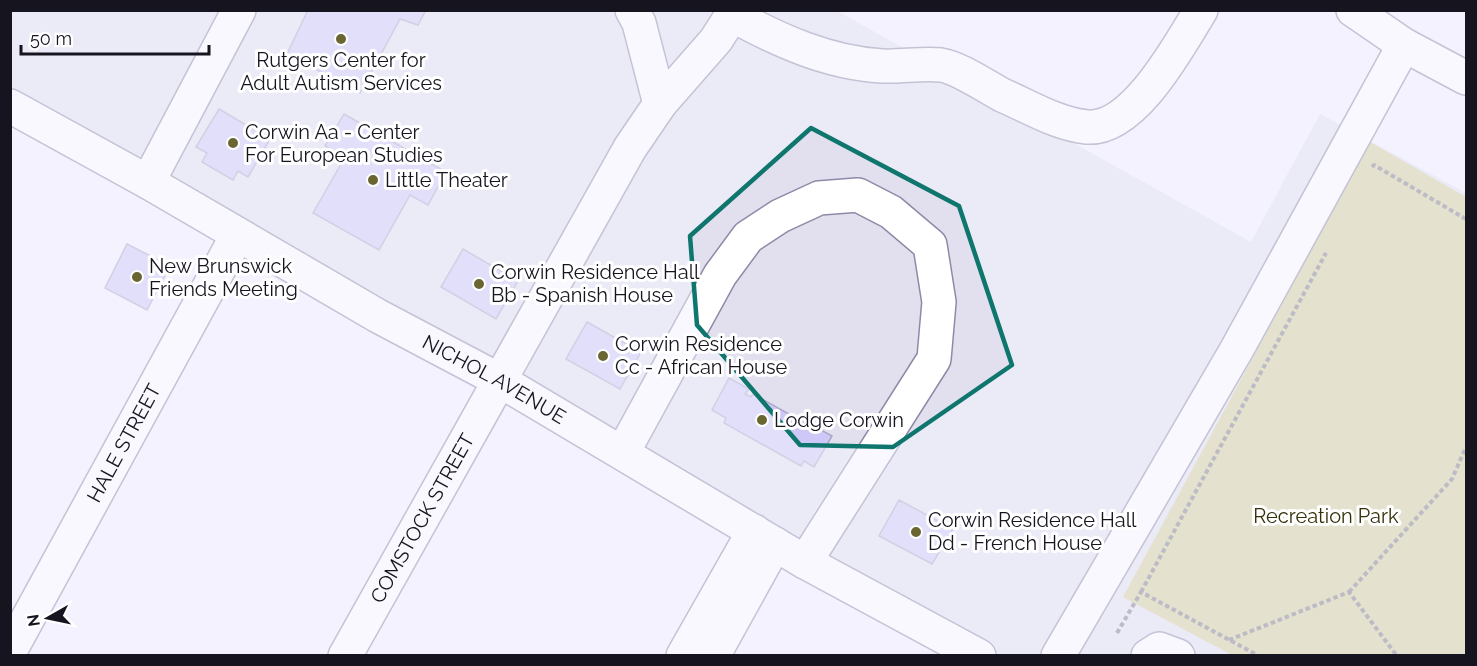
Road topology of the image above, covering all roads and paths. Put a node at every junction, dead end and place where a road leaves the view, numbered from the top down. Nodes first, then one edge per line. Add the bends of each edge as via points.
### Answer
1 (239, 10) edge
2 (632, 10) edge
3 (1201, 10) edge
4 (1353, 10) edge
5 (730, 13) edge
6 (1404, 45) junction
7 (1467, 78) edge
8 (660, 104) junction
9 (10, 106) edge
10 (1368, 175) dead end
11 (148, 182) junction
12 (1467, 219) edge
13 (237, 236) junction
14 (1328, 248) dead end
15 (499, 380) junction
16 (1467, 447) edge
17 (623, 452) junction
18 (764, 538) junction
19 (805, 561) junction
20 (1141, 592) junction
21 (1349, 592) junction
22 (1117, 633) dead end
23 (1229, 640) junction
24 (10, 651) edge
25 (345, 656) edge
26 (683, 656) edge
27 (713, 656) edge
28 (979, 656) edge
29 (1058, 656) edge
30 (1148, 656) edge
31 (1178, 656) edge
32 (1259, 656) edge
33 (1397, 656) edge

1 - 11 street
2 - 8 street via 639,22
3 - 5 street via 1160,76 1129,110 1090,127 1053,119 943,65 882,66 833,60
4 - 6 street
5 - 8 street, COMSTOCK STREET via 716,40
6 - 7 street
6 - 29 street via 1238,349
8 - 15 street, COMSTOCK STREET via 630,148
9 - 11 street, NICHOL AVENUE
10 - 12 path via 1374,165
11 - 13 street, NICHOL AVENUE
13 - 15 street, NICHOL AVENUE
13 - 24 street, HALE STREET
14 - 20 path
15 - 17 street, NICHOL AVENUE
15 - 25 street, COMSTOCK STREET
16 - 21 path via 1452,479
17 - 18 street, NICHOL AVENUE
17 - 19 street via 720,276 748,237 819,198 858,195 891,212 930,245 939,302 934,359
18 - 19 street, NICHOL AVENUE
18 - 26 street
18 - 27 street
19 - 28 street, NICHOL AVENUE
20 - 22 path
20 - 23 path
21 - 23 path
21 - 33 path
23 - 32 path
30 - 31 street via 1159,649

